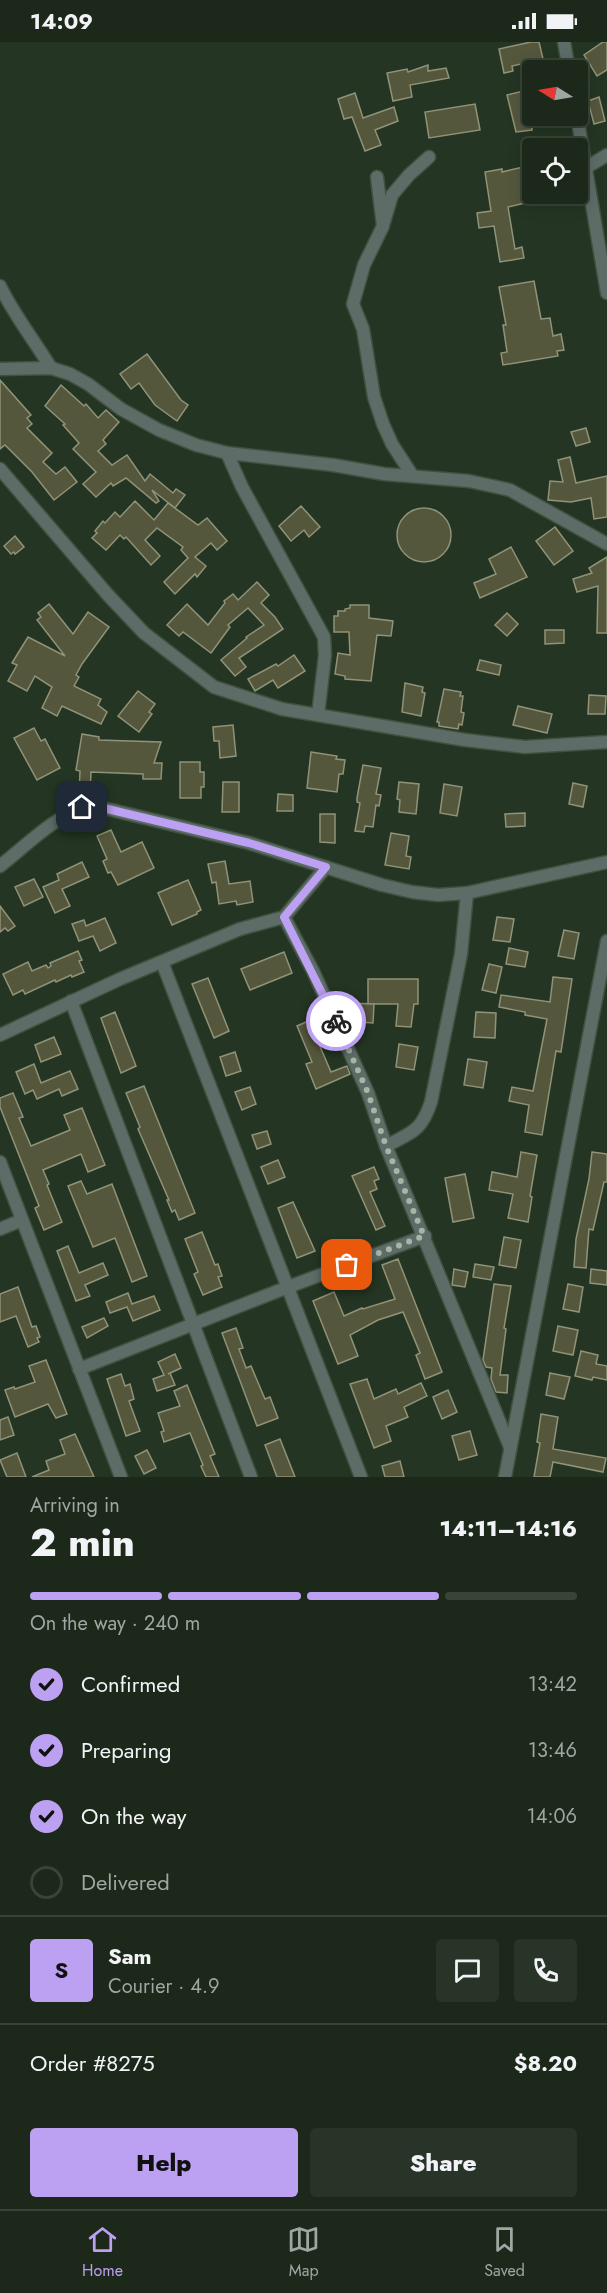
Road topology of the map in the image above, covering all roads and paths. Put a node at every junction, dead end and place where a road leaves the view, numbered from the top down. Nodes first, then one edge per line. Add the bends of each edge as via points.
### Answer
1 (564, 42) edge
2 (567, 60) edge
3 (607, 155) edge
4 (429, 157) dead end
5 (588, 166) edge
6 (588, 173) edge
7 (377, 177) dead end
8 (383, 226) junction
9 (0, 286) edge
10 (607, 290) edge
11 (0, 367) edge
12 (51, 368) junction
13 (227, 453) junction
14 (0, 469) edge
15 (412, 475) junction
16 (607, 544) edge
17 (318, 716) junction
18 (607, 742) edge
19 (607, 862) edge
20 (0, 866) edge
21 (326, 867) junction
22 (468, 893) junction
23 (284, 917) junction
24 (607, 941) edge
25 (162, 962) junction
26 (71, 1001) junction
27 (0, 1035) edge
28 (386, 1146) junction
29 (0, 1162) edge
30 (22, 1220) junction
31 (0, 1229) edge
32 (424, 1236) junction
33 (288, 1287) junction
34 (193, 1324) junction
35 (79, 1369) junction
36 (510, 1447) junction
37 (120, 1477) edge
38 (251, 1477) edge
39 (361, 1477) edge
40 (504, 1477) edge

1 - 2 street
3 - 5 street
4 - 8 street via 392,195
6 - 10 street
7 - 8 street
8 - 15 street via 364,265 353,304 363,329 382,424
9 - 12 street
11 - 12 street
12 - 13 street via 88,384 121,410 159,430
13 - 15 street
13 - 17 street via 324,637
14 - 17 street via 108,595 176,659 214,687
15 - 16 street via 510,490
17 - 18 street via 525,747
19 - 22 street
20 - 21 street via 67,814 95,806 249,843
21 - 22 street via 412,892
21 - 23 street
22 - 28 street via 461,954 425,1119 417,1129
23 - 25 street via 240,929
23 - 28 street via 346,1042
24 - 36 street
25 - 26 street
25 - 33 street
26 - 27 street
26 - 34 street
28 - 32 street
29 - 30 street
30 - 31 street
30 - 35 street
32 - 33 street
32 - 36 street
33 - 34 street
33 - 39 street
34 - 35 street
34 - 38 street
35 - 37 street
36 - 40 street

